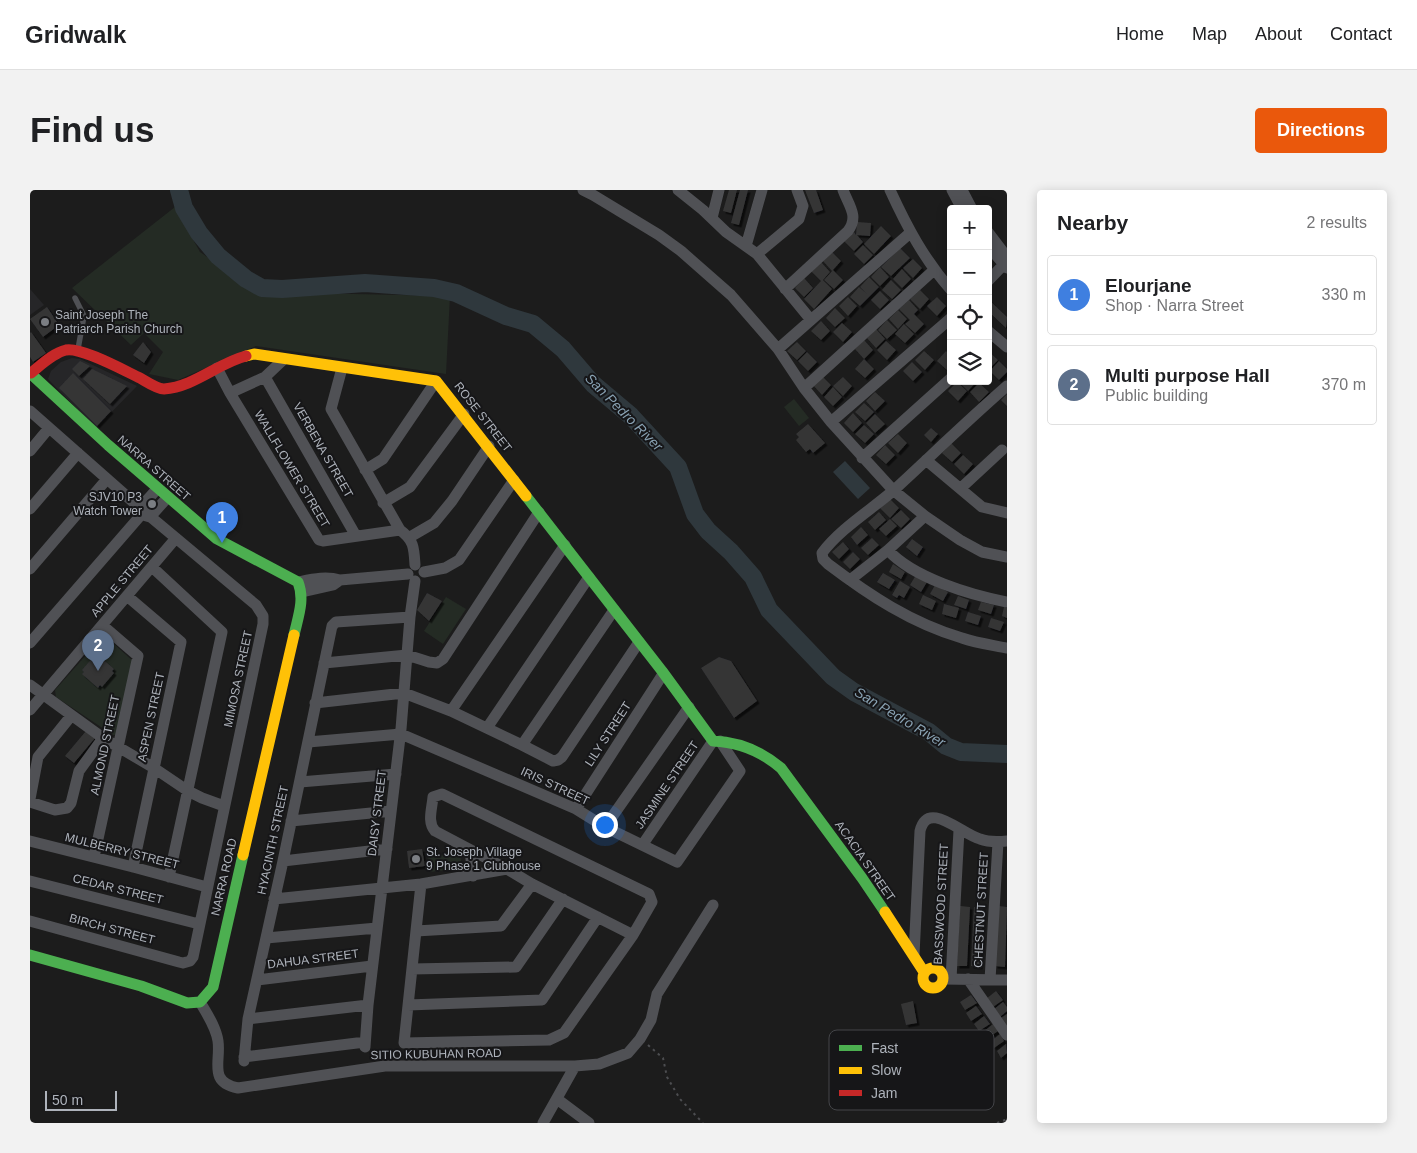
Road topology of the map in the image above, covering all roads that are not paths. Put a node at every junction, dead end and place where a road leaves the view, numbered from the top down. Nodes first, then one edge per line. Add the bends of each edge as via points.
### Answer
1 (583, 190) edge
2 (678, 190) edge
3 (719, 190) edge
4 (762, 190) edge
5 (797, 190) edge
6 (842, 190) edge
7 (890, 190) edge
8 (952, 190) edge
9 (962, 190) edge
10 (960, 205) edge
11 (970, 205) edge
12 (712, 218) junction
13 (910, 233) junction
14 (992, 239) edge
15 (746, 246) junction
16 (992, 250) edge
17 (757, 254) junction
18 (1006, 263) edge
19 (934, 270) junction
20 (992, 276) edge
21 (947, 285) edge
22 (785, 289) junction
23 (75, 298) dead end
24 (811, 320) junction
25 (947, 321) edge
26 (992, 339) edge
27 (1007, 347) edge
28 (778, 349) junction
29 (78, 351) junction
30 (284, 359) junction
31 (217, 368) junction
32 (342, 368) junction
33 (30, 373) edge
34 (265, 377) junction
35 (436, 380) junction
36 (947, 382) edge
37 (1007, 386) edge
38 (804, 388) junction
39 (230, 393) junction
40 (30, 411) edge
41 (464, 414) junction
42 (831, 422) junction
43 (49, 428) junction
44 (488, 446) junction
45 (1006, 449) edge
46 (30, 451) edge
47 (78, 453) junction
48 (862, 458) junction
49 (926, 460) junction
50 (365, 470) junction
51 (107, 479) junction
52 (514, 480) junction
53 (961, 488) junction
54 (157, 489) junction
55 (893, 490) junction
56 (167, 498) junction
57 (383, 503) junction
58 (30, 509) edge
59 (539, 512) junction
60 (144, 513) junction
61 (1007, 513) edge
62 (925, 516) junction
63 (400, 530) junction
64 (356, 536) junction
65 (410, 537) junction
66 (176, 538) junction
67 (565, 546) junction
68 (888, 550) junction
69 (1007, 557) edge
70 (152, 567) junction
71 (30, 570) edge
72 (415, 573) junction
73 (590, 578) junction
74 (850, 580) junction
75 (300, 587) junction
76 (127, 596) junction
77 (1007, 602) edge
78 (614, 610) junction
79 (410, 616) junction
80 (102, 625) junction
81 (639, 642) junction
82 (30, 643) edge
83 (1007, 648) edge
84 (407, 655) junction
85 (324, 663) junction
86 (664, 674) junction
87 (30, 685) edge
88 (404, 693) junction
89 (43, 695) junction
90 (316, 703) junction
91 (689, 708) junction
92 (30, 710) edge
93 (451, 711) junction
94 (71, 716) junction
95 (487, 728) junction
96 (401, 734) junction
97 (103, 738) junction
98 (716, 741) junction
99 (308, 742) junction
100 (522, 745) junction
101 (119, 748) junction
102 (154, 768) junction
103 (396, 774) junction
104 (300, 782) junction
105 (188, 791) junction
106 (30, 801) edge
107 (224, 806) junction
108 (576, 809) junction
109 (391, 811) junction
110 (291, 821) junction
111 (605, 826) junction
112 (959, 830) junction
113 (1003, 841) edge
114 (30, 842) edge
115 (643, 844) junction
116 (387, 850) junction
117 (470, 850) junction
118 (94, 857) junction
119 (283, 861) junction
120 (133, 867) junction
121 (508, 869) junction
122 (473, 876) junction
123 (169, 877) junction
124 (30, 882) edge
125 (421, 884) junction
126 (532, 884) junction
127 (207, 887) junction
128 (382, 888) junction
129 (274, 899) junction
130 (563, 899) junction
131 (713, 905) dead end
132 (598, 917) junction
133 (30, 921) edge
134 (198, 924) junction
135 (377, 928) junction
136 (416, 931) junction
137 (633, 935) junction
138 (266, 938) junction
139 (30, 955) edge
140 (914, 955) junction
141 (188, 962) joint
142 (372, 966) junction
143 (412, 969) junction
144 (924, 972) junction
145 (947, 979) junction
146 (968, 979) junction
147 (257, 980) junction
148 (990, 980) junction
149 (1007, 980) edge
150 (200, 1002) junction
151 (368, 1005) junction
152 (408, 1005) junction
153 (248, 1019) junction
154 (1007, 1035) edge
155 (244, 1059) joint
156 (575, 1066) junction
157 (557, 1099) junction
158 (545, 1122) edge
159 (589, 1123) edge

1 - 28 street via 681,251 731,295
2 - 12 street
3 - 12 street
4 - 15 street
5 - 17 street via 803,206 799,219
6 - 22 street via 854,216 854,224
7 - 13 street
8 - 10 street
9 - 11 street
12 - 15 street
13 - 19 street
13 - 24 street
14 - 18 street
15 - 17 street
16 - 18 street
17 - 22 street
18 - 20 street
19 - 21 street
19 - 38 street
22 - 24 street
23 - 29 lane via 84,316
24 - 28 street
25 - 42 street
26 - 27 street
28 - 38 street
29 - 31 street, ROSE STREET via 162,389 188,383
29 - 33 street via 68,350
30 - 31 street, ROSE STREET via 254,354
30 - 32 street, ROSE STREET
30 - 34 street
31 - 39 street, WALLFLOWER STREET
32 - 35 street, ROSE STREET
32 - 50 street via 332,409
33 - 54 street, NARRA STREET
34 - 39 street
34 - 64 street, VERBENA STREET
35 - 41 street, ROSE STREET
35 - 50 street via 383,459
36 - 48 street
37 - 49 street
38 - 42 street
39 - 64 street, WALLFLOWER STREET via 316,537 322,541
40 - 43 street, MIMOSA STREET
41 - 44 street, ROSE STREET
41 - 57 street via 410,487
42 - 48 street
43 - 46 street
43 - 47 street, MIMOSA STREET
44 - 52 street, ROSE STREET
44 - 65 street via 434,523
45 - 53 street
47 - 51 street, MIMOSA STREET
47 - 58 street
48 - 55 street
49 - 53 street
49 - 55 street
50 - 57 street
51 - 60 street, MIMOSA STREET
51 - 71 street
52 - 59 street, ROSE STREET
52 - 72 street via 459,560 445,568
53 - 61 street via 982,507
54 - 56 street, NARRA STREET
54 - 60 street
55 - 62 street
55 - 74 street via 822,553 828,564
56 - 60 street
56 - 75 street, NARRA STREET via 217,539
57 - 63 street
59 - 67 street, ROSE STREET
59 - 84 street via 443,659 438,663
60 - 66 street, MIMOSA STREET
60 - 82 street
62 - 68 street
62 - 69 street via 982,552
63 - 64 street, WALLFLOWER STREET
63 - 65 street
65 - 72 street, DAISY STREET via 415,551
66 - 70 street, APPLE STREET
66 - 107 street, MIMOSA STREET via 256,605 262,616 263,632
67 - 73 street, ROSE STREET
67 - 93 street
68 - 74 street
68 - 77 street via 896,559 938,582
70 - 76 street, APPLE STREET
70 - 105 street via 222,632
72 - 75 street
72 - 79 street, DAISY STREET
73 - 78 street, ROSE STREET
73 - 95 street
74 - 83 street via 884,604 924,624 962,638
75 - 150 street, NARRA ROAD via 298,626 212,987
76 - 80 street, APPLE STREET
76 - 102 street, ASPEN STREET via 181,642
78 - 81 street, ROSE STREET
78 - 100 street
79 - 84 street, DAISY STREET
79 - 85 street, HYACINTH STREET via 336,622 332,626
80 - 89 street, APPLE STREET
80 - 101 street, ALMOND STREET via 138,656
81 - 86 street, ROSE STREET
81 - 100 street via 562,757 553,761
84 - 85 street
84 - 88 street, DAISY STREET
85 - 90 street, HYACINTH STREET
86 - 91 street, ROSE STREET
86 - 108 street, LILY STREET
87 - 89 street
88 - 90 street
88 - 93 street
88 - 96 street, DAISY STREET
89 - 92 street, APPLE STREET
89 - 94 street
90 - 99 street, HYACINTH STREET
91 - 98 street, ROSE STREET
91 - 111 street
93 - 95 street
94 - 97 street
94 - 106 street via 38,757
95 - 100 street
96 - 99 street
96 - 103 street, DAISY STREET
96 - 108 street, IRIS STREET
97 - 101 street
97 - 106 street via 79,771 71,803 66,808 55,810
98 - 115 street, JASMINE STREET
98 - 115 street, IRIS STREET via 740,771 678,862
98 - 140 street, ACACIA STREET via 752,749 781,768
99 - 104 street, HYACINTH STREET
101 - 102 street
101 - 118 street, ALMOND STREET
102 - 105 street
102 - 120 street, ASPEN STREET
103 - 104 street
103 - 109 street, DAISY STREET
104 - 110 street, HYACINTH STREET
105 - 107 street
105 - 123 street
107 - 127 street, MIMOSA STREET
108 - 111 street, IRIS STREET
109 - 110 street
109 - 116 street, DAISY STREET
110 - 119 street, HYACINTH STREET
111 - 115 street, IRIS STREET
112 - 113 street via 980,839
112 - 140 street via 933,817 926,818 922,824
112 - 145 street, BASSWOOD STREET
113 - 148 street, CHESTNUT STREET
114 - 118 street, MULBERRY STREET
116 - 119 street
116 - 128 street, DAISY STREET
117 - 121 street
117 - 122 street
117 - 137 street via 431,826 433,797 437,794 649,894 652,902
118 - 120 street, MULBERRY STREET
119 - 129 street, HYACINTH STREET
120 - 123 street, MULBERRY STREET
121 - 122 street
121 - 126 street
122 - 125 street
123 - 127 street, MULBERRY STREET
124 - 134 street, CEDAR STREET
125 - 128 street
125 - 136 street
126 - 130 street
126 - 136 street via 501,926
127 - 134 street, MIMOSA STREET
128 - 129 street
128 - 135 street, DAISY STREET
129 - 138 street, HYACINTH STREET
130 - 132 street
130 - 143 street via 516,967
131 - 156 street, SITIO KUBUHAN ROAD via 657,994 651,1020 640,1039 628,1053 599,1064
132 - 137 street
132 - 152 street via 542,1000
133 - 141 street, BIRCH STREET
134 - 141 street, MIMOSA STREET via 192,957
135 - 138 street
135 - 142 street, DAISY STREET
136 - 143 street
137 - 152 street via 564,1033 549,1040 404,1043
138 - 147 street, HYACINTH STREET
139 - 150 street via 98,973 187,1003
140 - 144 street, ACACIA STREET
142 - 147 street, DAHUA STREET
142 - 151 street, DAISY STREET
143 - 152 street
144 - 145 street via 930,968 938,969
144 - 145 street via 924,983 929,987 940,985
145 - 146 street
146 - 148 street
146 - 154 street
147 - 153 street, HYACINTH STREET
148 - 149 street
150 - 156 street, SITIO KUBUHAN ROAD via 218,1041 220,1079 227,1086 238,1088 385,1066
151 - 153 street
151 - 155 street, DAISY STREET via 365,1045
153 - 155 street, HYACINTH STREET
156 - 157 street
157 - 158 street
157 - 159 street

